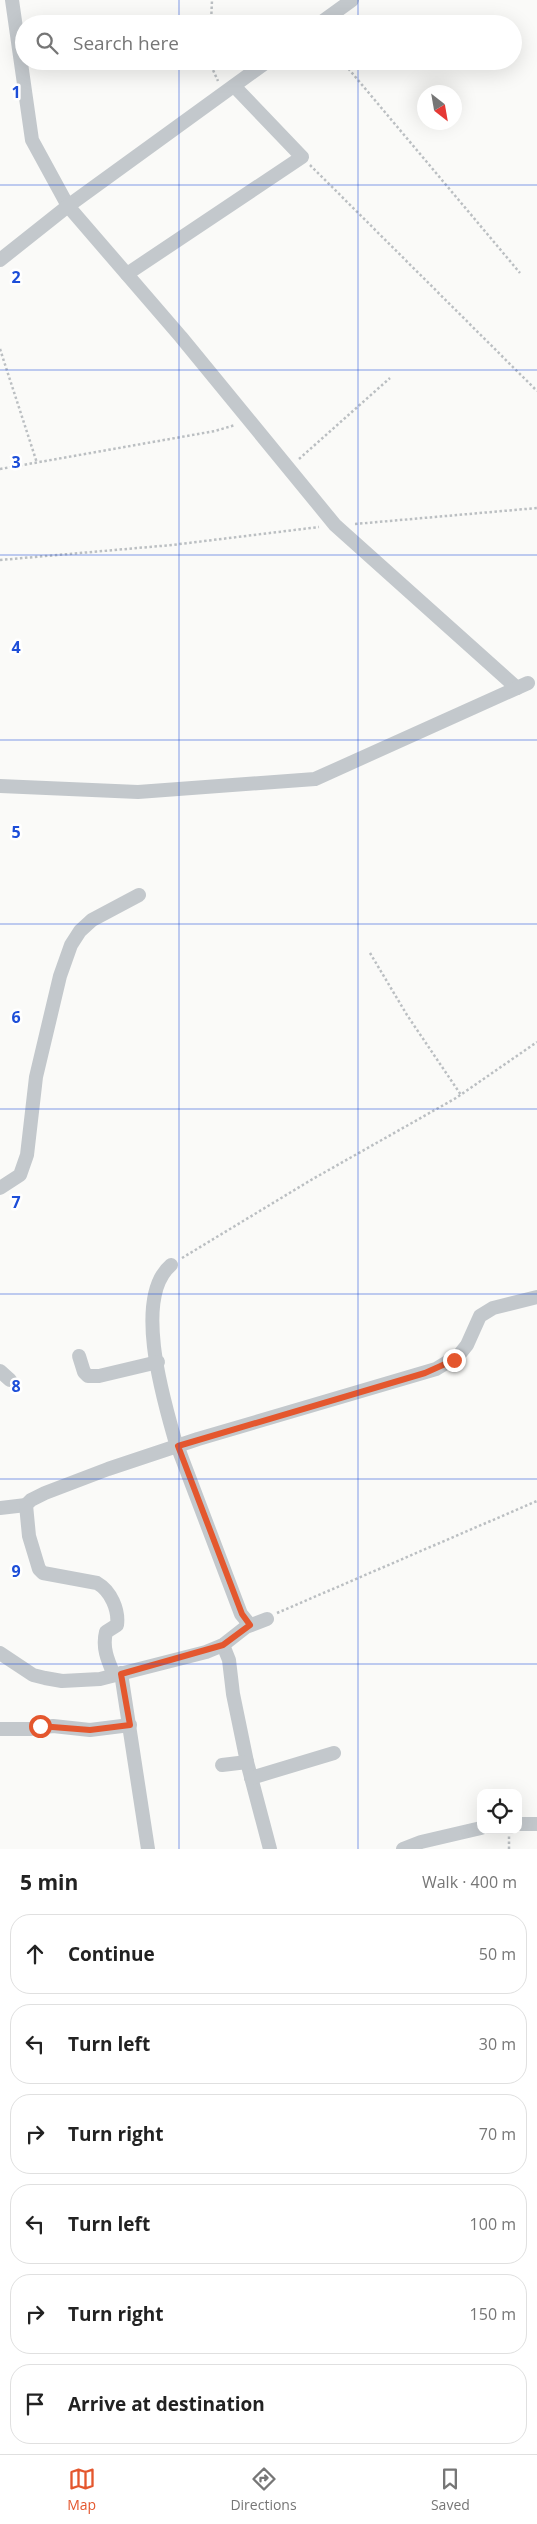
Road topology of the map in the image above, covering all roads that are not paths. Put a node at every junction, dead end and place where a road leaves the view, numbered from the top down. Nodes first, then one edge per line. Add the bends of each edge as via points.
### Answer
1 (12, 0) edge
2 (352, 0) edge
3 (331, 15) edge
4 (15, 21) edge
5 (22, 70) edge
6 (256, 70) edge
7 (230, 89) junction
8 (68, 206) junction
9 (0, 260) edge
10 (127, 274) junction
11 (0, 786) edge
12 (139, 895) dead end
13 (0, 1188) edge
14 (170, 1266) road end
15 (537, 1297) edge
16 (79, 1356) dead end
17 (158, 1362) junction
18 (178, 1446) junction
19 (26, 1505) junction
20 (0, 1508) edge
21 (267, 1619) road end
22 (250, 1625) junction
23 (223, 1645) junction
24 (0, 1653) edge
25 (118, 1674) junction
26 (130, 1725) junction
27 (0, 1729) edge
28 (334, 1753) dead end
29 (247, 1762) junction
30 (222, 1765) dead end
31 (251, 1778) junction
32 (522, 1824) edge
33 (537, 1824) edge
34 (477, 1829) edge
35 (148, 1849) edge
36 (270, 1849) edge
37 (403, 1849) edge

1 - 4 street
2 - 3 street
5 - 8 street via 32,140
6 - 7 street
7 - 8 street
7 - 10 street via 302,156
8 - 9 street
8 - 10 street
10 - 11 street via 337,527 523,686 315,779 138,792
12 - 13 street via 92,920 71,945 60,976 36,1077 27,1155 20,1175
14 - 17 street via 162,1273 154,1291 152,1324
15 - 18 street via 494,1308 480,1316 468,1345 459,1355 436,1369
16 - 17 street via 88,1376
17 - 18 street
18 - 19 street via 70,1482
18 - 22 street via 242,1614
19 - 20 street
19 - 25 street via 29,1536 39,1569 97,1583 115,1606 117,1625 106,1632 104,1647
21 - 22 street
22 - 23 street
23 - 25 street
23 - 29 street via 229,1660
24 - 25 street via 34,1675 45,1678 100,1680
25 - 26 street
26 - 27 street via 90,1730 52,1726
26 - 35 street
28 - 31 street
29 - 30 street
29 - 31 street
31 - 36 street
32 - 33 street
34 - 37 street

